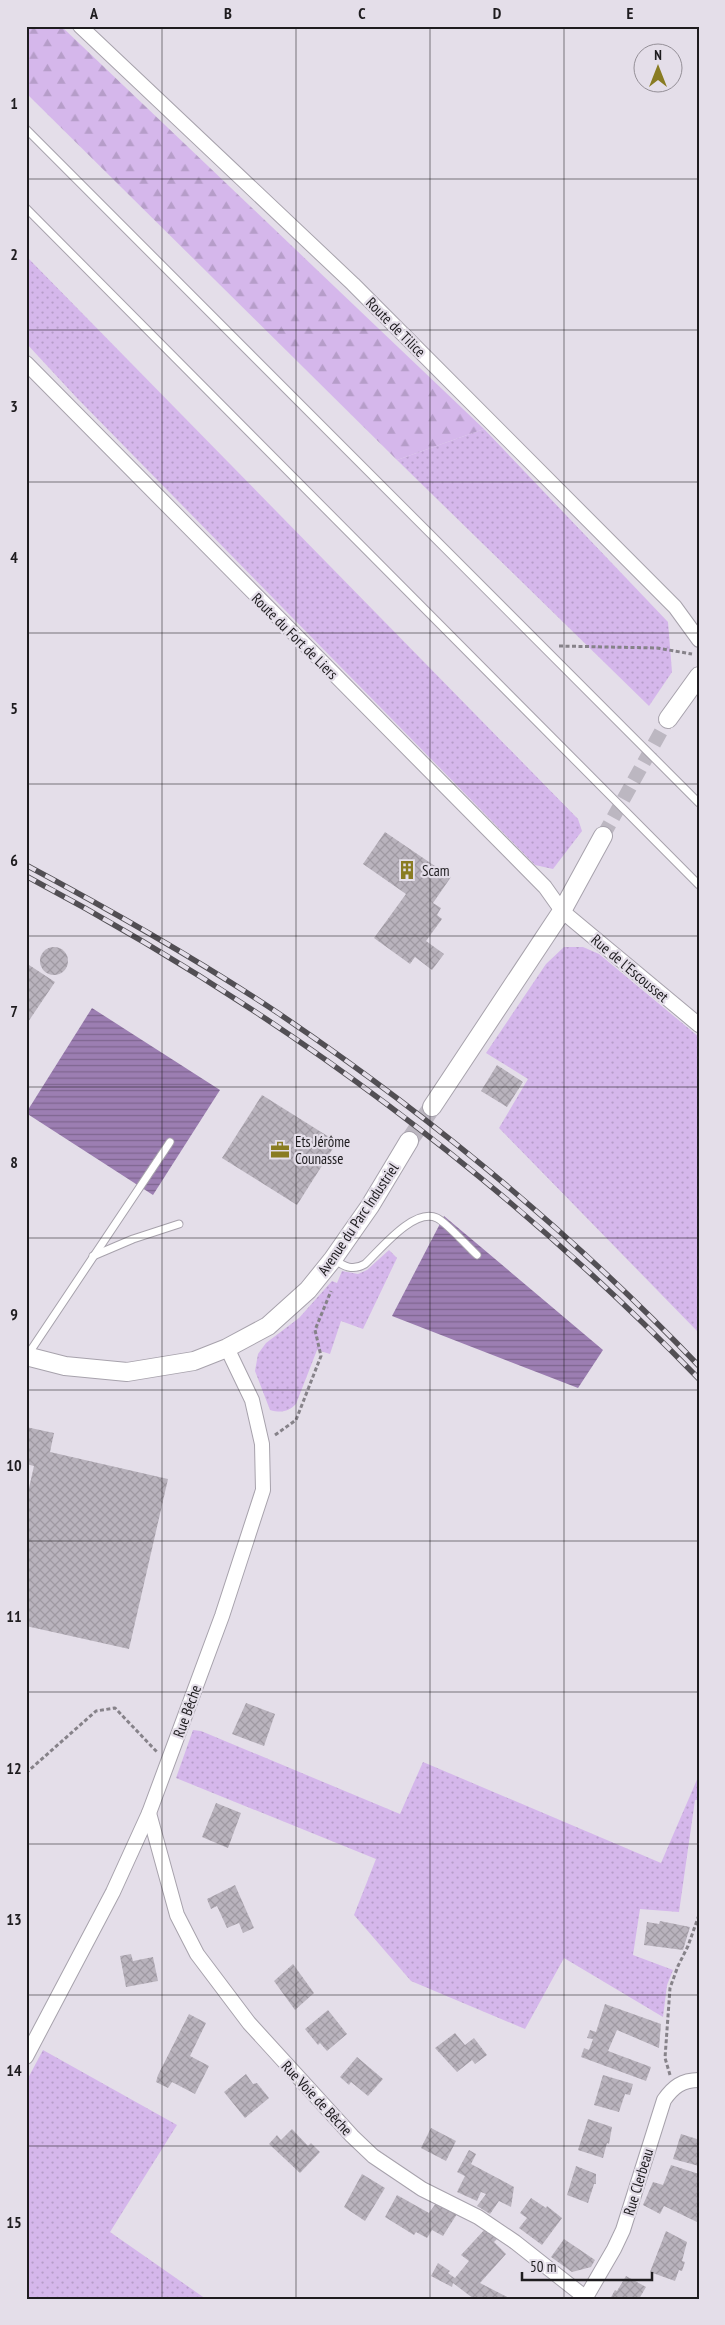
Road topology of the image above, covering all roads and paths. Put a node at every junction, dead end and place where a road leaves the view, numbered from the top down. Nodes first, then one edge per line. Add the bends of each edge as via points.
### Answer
1 (80, 26) edge
2 (26, 129) edge
3 (26, 208) edge
4 (26, 362) edge
5 (699, 640) edge
6 (543, 646) junction
7 (699, 655) edge
8 (699, 676) edge
9 (668, 719) tunnel mouth
10 (699, 803) edge
11 (603, 836) tunnel mouth
12 (699, 885) edge
13 (562, 911) junction
14 (699, 1025) edge
15 (432, 1107) tunnel mouth
16 (409, 1141) tunnel mouth
17 (170, 1142) dead end
18 (179, 1224) dead end
19 (477, 1255) dead end
20 (93, 1256) junction
21 (338, 1262) junction
22 (227, 1348) junction
23 (26, 1356) edge
24 (262, 1444) junction
25 (168, 1764) junction
26 (26, 1773) edge
27 (149, 1813) junction
28 (699, 1915) edge
29 (26, 2057) edge
30 (699, 2080) edge
31 (673, 2088) junction
32 (585, 2298) edge

1 - 5 street, Route de Tilice via 353,284 675,607
2 - 6 lane
3 - 12 lane
4 - 13 street, Route du Fort de Liers via 545,888
6 - 7 path via 657,648
6 - 10 lane
8 - 9 street
11 - 13 street
13 - 14 street, Rue de l'Escousset
13 - 15 street
16 - 21 street, Avenue du Parc Industriel
17 - 20 lane
18 - 20 lane
19 - 21 lane via 436,1218 422,1217 405,1225 358,1268
20 - 23 lane
21 - 22 street, Avenue du Parc Industriel via 268,1326
21 - 24 path via 315,1330 321,1356 296,1420
22 - 23 street, Avenue du Parc Industriel via 194,1361 127,1372 65,1366
22 - 24 street, Rue Bêche via 252,1400
24 - 25 street, Rue Bêche via 263,1490 222,1616
25 - 26 path via 115,1708 96,1711
25 - 27 street, Rue Bêche
27 - 29 street, Rue Bêche via 113,1892
27 - 32 street, Rue Voie de Bêche via 177,1915 197,1954 255,2030 373,2156 422,2189 478,2217
28 - 31 path via 670,1988 665,2058
30 - 31 street
31 - 32 street, Rue Clerbeau via 664,2100 620,2236

